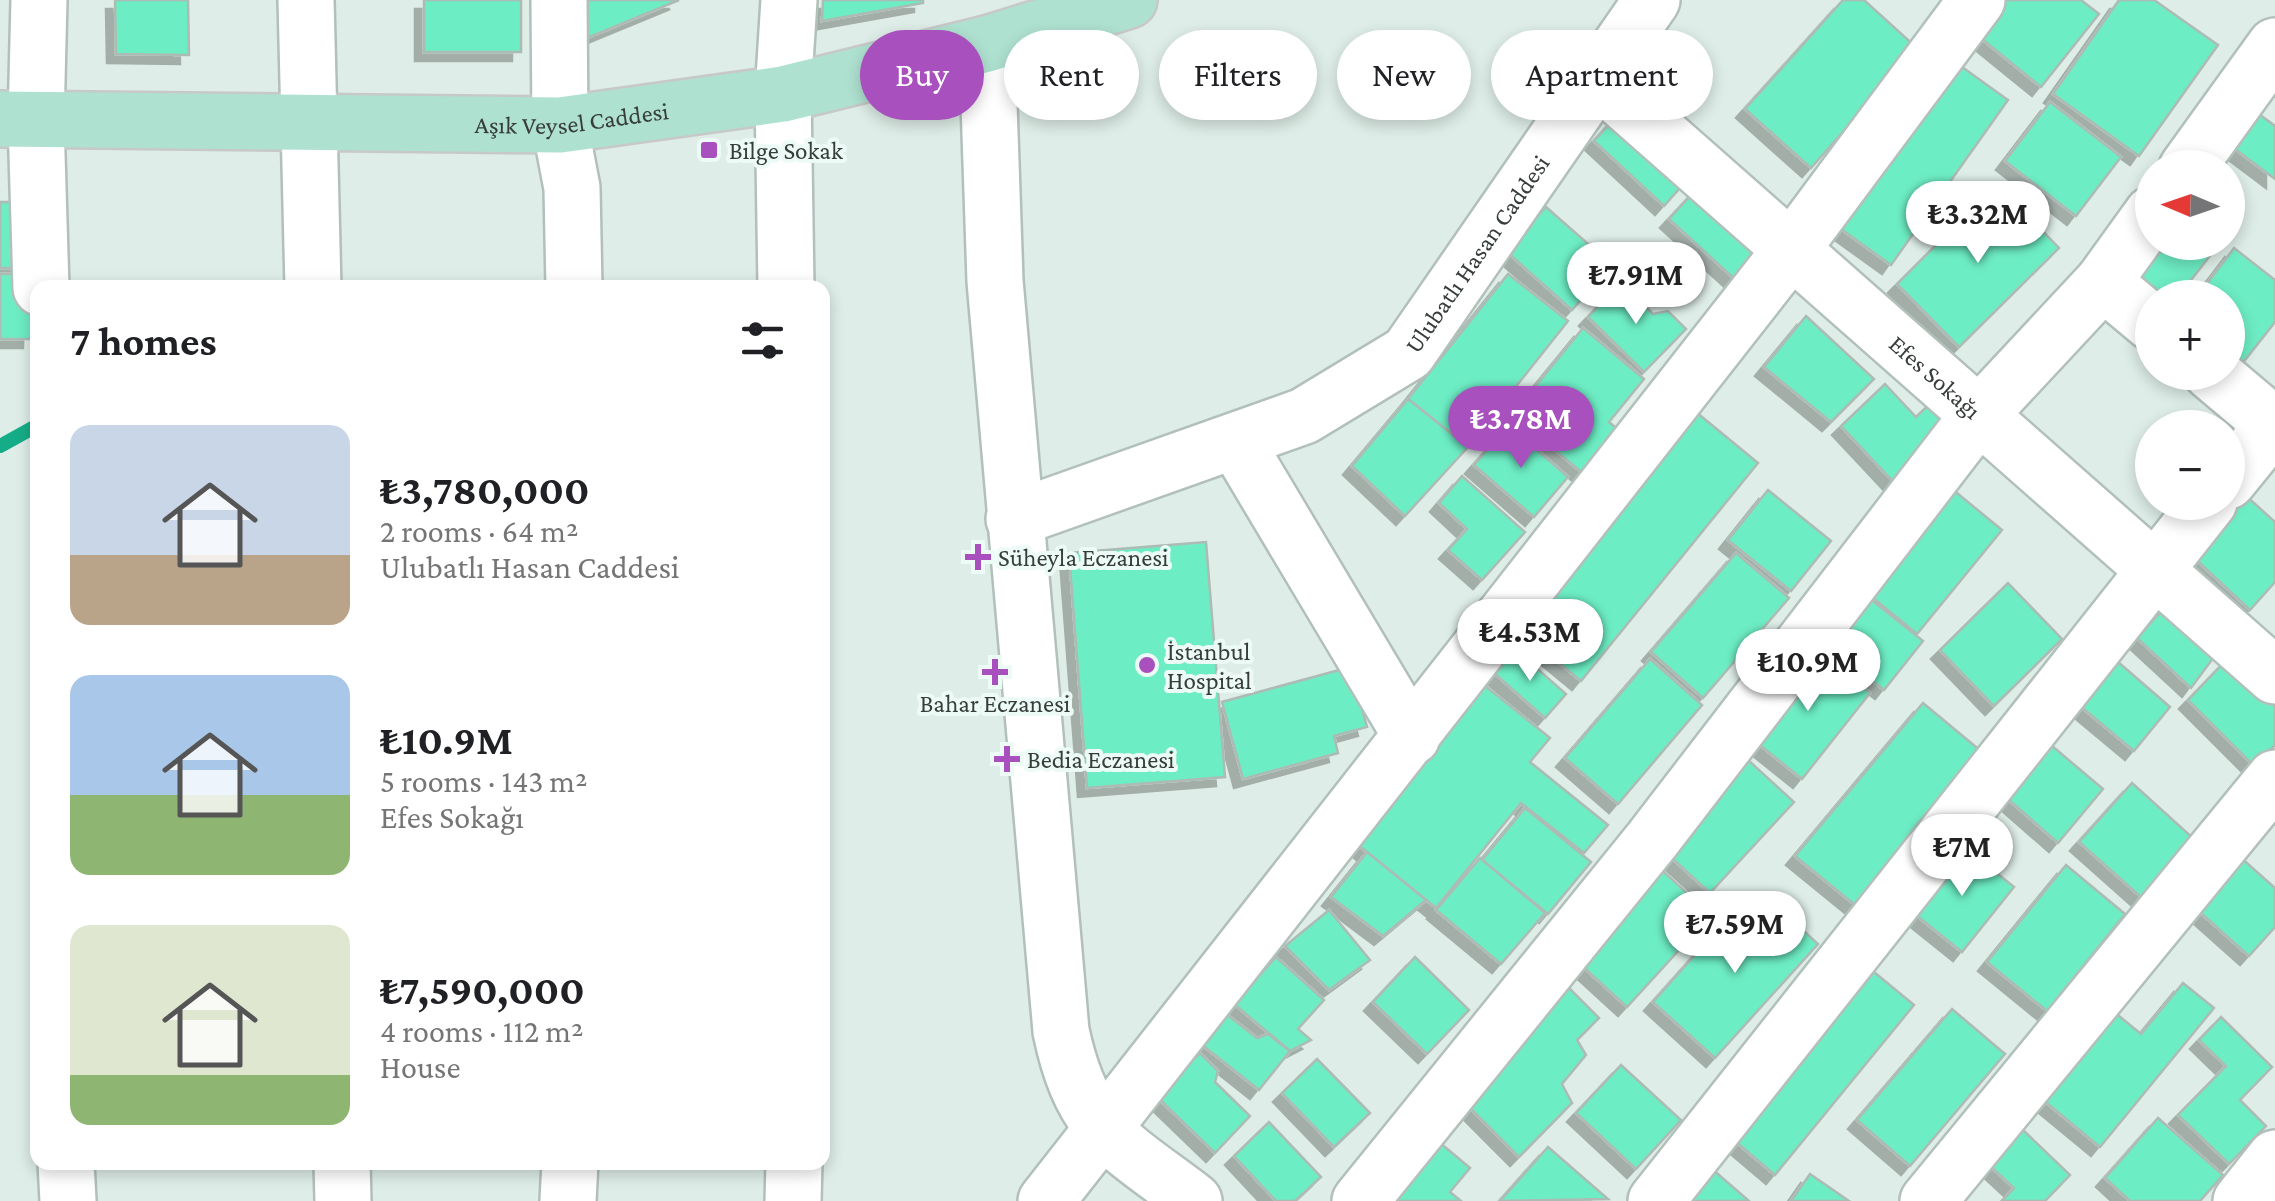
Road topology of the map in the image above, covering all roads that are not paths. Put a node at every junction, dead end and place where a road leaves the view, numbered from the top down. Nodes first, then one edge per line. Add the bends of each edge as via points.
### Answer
1 (39, 0) edge
2 (306, 0) edge
3 (559, 0) edge
4 (789, 0) edge
5 (1129, 0) edge
6 (1652, 0) edge
7 (1977, 0) edge
8 (1010, 25) edge
9 (1631, 30) edge
10 (2275, 46) edge
11 (783, 94) junction
12 (18, 120) edge
13 (1570, 120) edge
14 (1644, 120) edge
15 (308, 123) junction
16 (560, 125) junction
17 (2199, 150) edge
18 (2135, 238) edge
19 (1791, 250) junction
20 (41, 280) edge
21 (313, 280) edge
22 (574, 280) edge
23 (786, 280) edge
24 (2103, 282) junction
25 (2135, 309) edge
26 (2233, 390) edge
27 (1978, 416) junction
28 (2274, 424) edge
29 (1236, 442) junction
30 (2245, 459) edge
31 (1014, 519) junction
32 (2195, 520) edge
33 (2153, 572) junction
34 (2275, 676) edge
35 (1412, 737) junction
36 (2275, 778) edge
37 (1102, 1131) junction
38 (2275, 1158) edge
39 (66, 1170) edge
40 (342, 1170) edge
41 (570, 1170) edge
42 (794, 1170) edge
43 (68, 1201) edge
44 (343, 1201) edge
45 (568, 1201) edge
46 (794, 1201) edge
47 (1046, 1201) edge
48 (1194, 1201) edge
49 (1360, 1201) edge
50 (1656, 1201) edge
51 (1928, 1201) edge
52 (2241, 1201) edge

1 - 12 street
2 - 15 street
3 - 16 street
4 - 11 street
5 - 8 main road, Aşık Veysel Caddesi
6 - 9 street, Ulubatlı Hasan Caddesi
7 - 19 street
8 - 11 main road, Aşık Veysel Caddesi
8 - 31 street via 995,281
10 - 17 street
11 - 16 main road, Aşık Veysel Caddesi
11 - 23 street
12 - 15 main road, Aşık Veysel Caddesi
12 - 20 street
13 - 29 street, Ulubatlı Hasan Caddesi via 1408,353 1304,416
14 - 19 street, Efes Sokağı
15 - 16 main road, Aşık Veysel Caddesi
15 - 21 street
16 - 22 street via 572,188
18 - 24 street
19 - 27 street, Efes Sokağı
19 - 35 street
24 - 25 street
24 - 27 street
26 - 28 street
27 - 33 street, Efes Sokağı
27 - 49 street via 1652,840
28 - 30 street
29 - 31 street, Ulubatlı Hasan Caddesi
29 - 35 street
31 - 37 street via 1061,1030 1069,1070
32 - 33 street
33 - 34 street, Efes Sokağı
33 - 50 street
35 - 37 street
36 - 51 street
37 - 47 street
37 - 48 street
38 - 52 street
39 - 43 street
40 - 44 street
41 - 45 street
42 - 46 street

